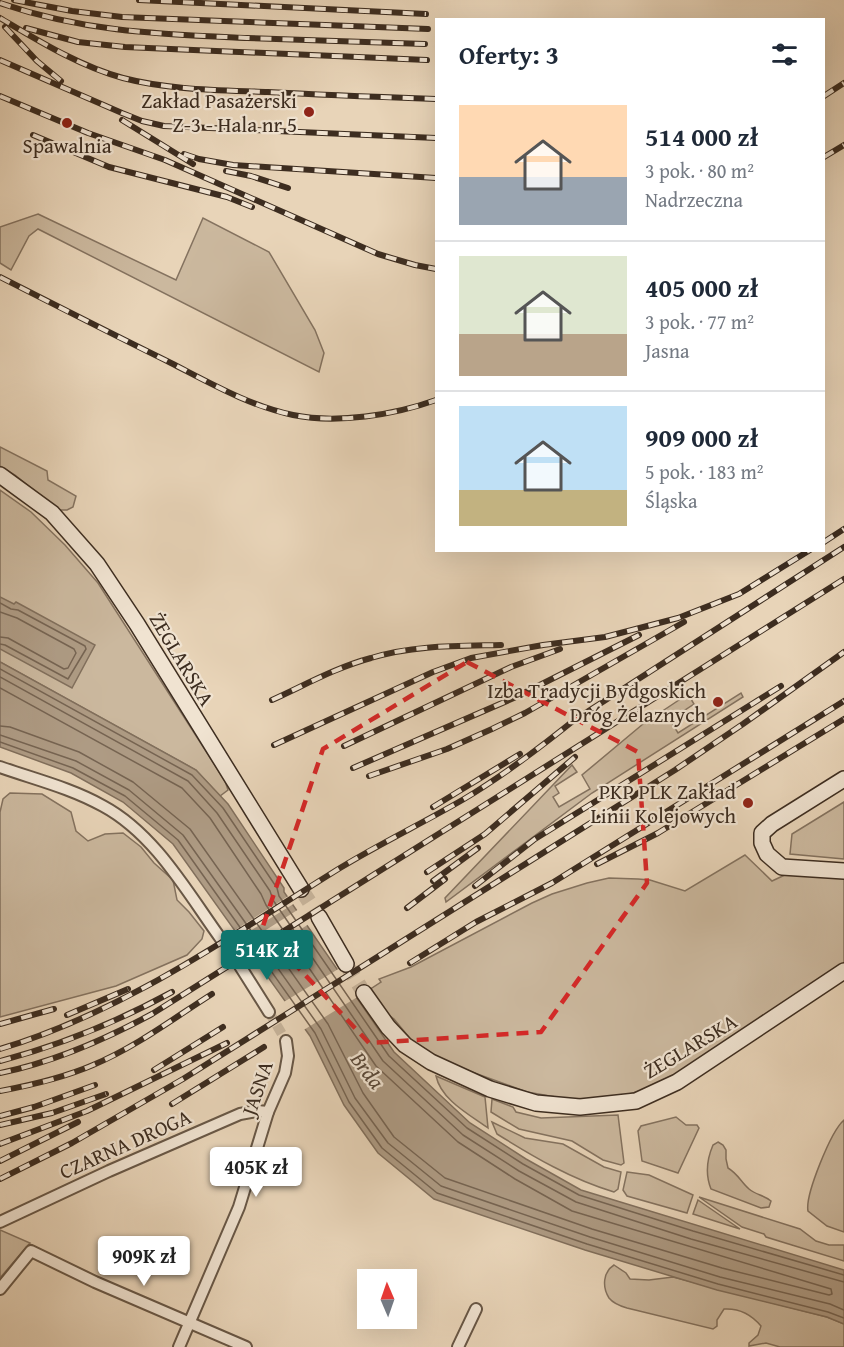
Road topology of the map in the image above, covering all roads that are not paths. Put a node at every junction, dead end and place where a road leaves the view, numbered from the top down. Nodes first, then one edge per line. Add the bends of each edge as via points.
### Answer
1 (0, 475) edge
2 (0, 767) edge
3 (844, 778) edge
4 (844, 871) edge
5 (301, 889) tunnel mouth
6 (319, 917) tunnel mouth
7 (221, 939) tunnel mouth
8 (346, 964) tunnel mouth
9 (240, 966) tunnel mouth
10 (844, 971) edge
11 (364, 993) tunnel mouth
12 (268, 1012) tunnel mouth
13 (286, 1041) tunnel mouth
14 (268, 1112) junction
15 (0, 1221) edge
16 (0, 1289) edge
17 (476, 1309) dead end
18 (190, 1322) junction
19 (179, 1347) edge
20 (246, 1347) edge
21 (458, 1347) edge

1 - 5 street, ŻEGLARSKA via 52,513 97,564
2 - 7 street via 83,796 127,821 167,865
3 - 4 street via 762,833 767,854 782,867
6 - 8 street
9 - 12 street
10 - 11 street, ŻEGLARSKA via 677,1082 636,1101 580,1107 536,1103 490,1089 430,1062 399,1039
13 - 14 street, JASNA via 286,1066
14 - 15 street, CZARNA DROGA via 240,1114
14 - 18 street, JASNA via 239,1207
16 - 18 street via 31,1251
17 - 21 street
18 - 19 street, JASNA
18 - 20 street

